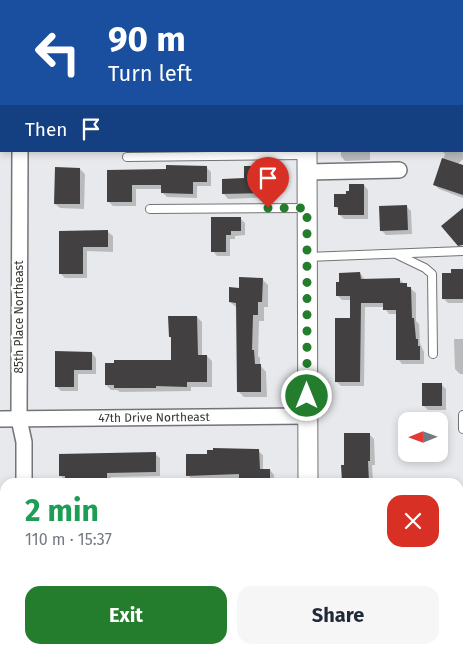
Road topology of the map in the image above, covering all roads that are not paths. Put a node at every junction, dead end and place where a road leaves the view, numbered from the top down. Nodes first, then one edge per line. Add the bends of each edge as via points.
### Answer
1 (20, 152) edge
2 (127, 157) dead end
3 (307, 159) edge
4 (399, 170) dead end
5 (307, 208) junction
6 (150, 209) dead end
7 (463, 251) edge
8 (394, 254) junction
9 (307, 256) junction
10 (433, 354) dead end
11 (463, 415) edge
12 (307, 416) junction
13 (19, 419) junction
14 (0, 420) edge
15 (463, 429) edge
16 (24, 478) edge
17 (308, 478) edge

1 - 13 street, 85th Place Northeast
2 - 3 lane
3 - 4 street
3 - 5 street
5 - 6 lane
5 - 9 street
7 - 8 lane
8 - 9 lane
8 - 10 lane via 432,274
9 - 12 street
11 - 15 lane
12 - 13 street, 47th Drive Northeast
12 - 17 street
13 - 14 street, 47th Drive Northeast
13 - 16 street, 85th Place Northeast via 24,442

